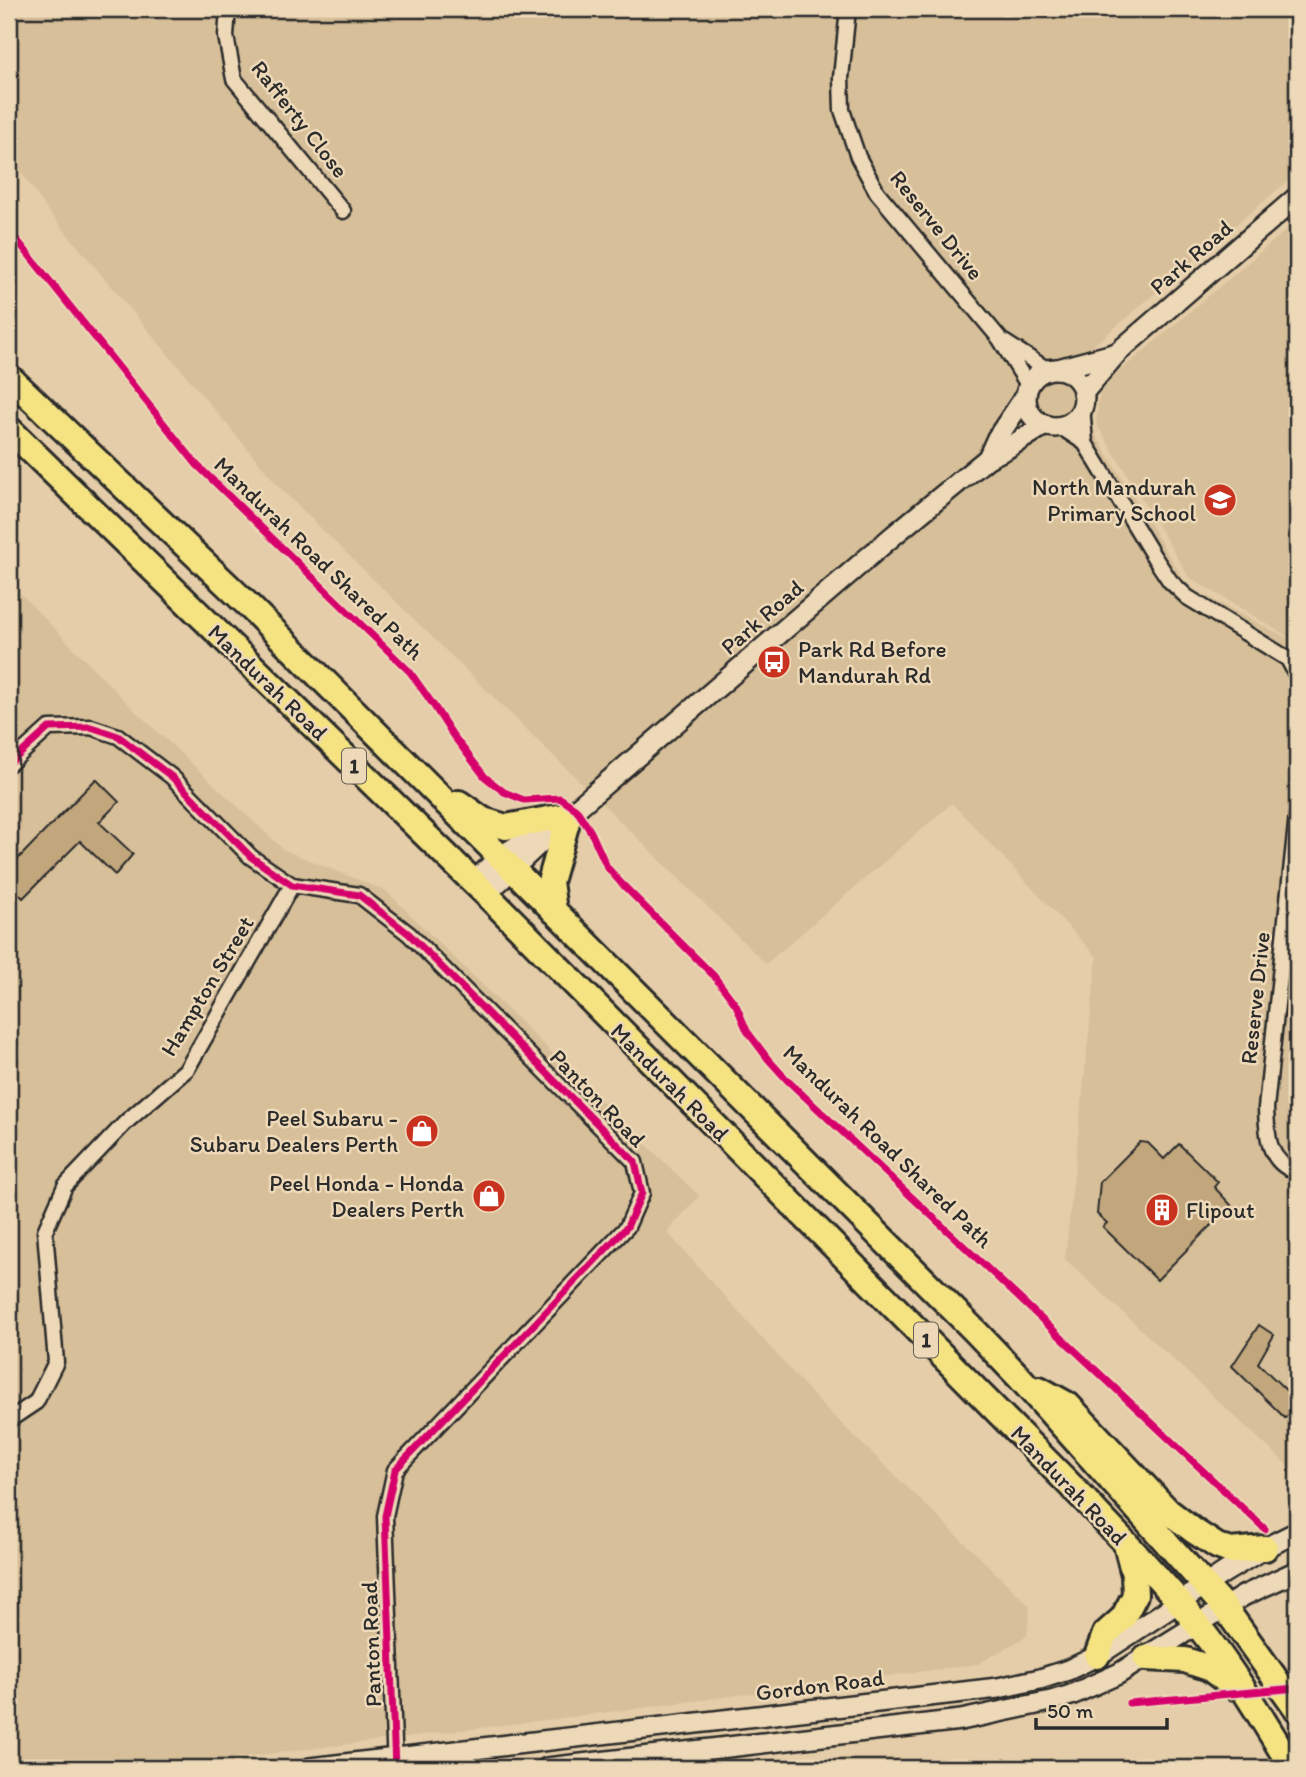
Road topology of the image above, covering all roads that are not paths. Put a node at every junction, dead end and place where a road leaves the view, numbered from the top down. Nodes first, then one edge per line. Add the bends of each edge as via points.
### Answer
1 (228, 9) edge
2 (848, 9) edge
3 (1297, 197) edge
4 (343, 211) dead end
5 (1000, 339) junction
6 (1117, 353) junction
7 (1053, 369) junction
8 (9, 377) edge
9 (1027, 390) junction
10 (1083, 400) junction
11 (1052, 426) junction
12 (9, 429) edge
13 (1085, 443) junction
14 (19, 444) edge
15 (989, 458) junction
16 (1297, 676) edge
17 (9, 764) edge
18 (415, 772) junction
19 (1297, 814) edge
20 (569, 815) junction
21 (505, 863) junction
22 (292, 884) junction
23 (480, 888) junction
24 (554, 911) junction
25 (1297, 1172) edge
26 (1020, 1378) junction
27 (9, 1420) edge
28 (1297, 1532) edge
29 (1125, 1543) junction
30 (1265, 1548) junction
31 (1297, 1571) edge
32 (1205, 1586) junction
33 (1180, 1602) junction
34 (1225, 1608) junction
35 (1197, 1625) junction
36 (1097, 1656) junction
37 (1146, 1658) junction
38 (1251, 1700) junction
39 (865, 1704) junction
40 (1297, 1709) edge
41 (747, 1718) junction
42 (869, 1731) junction
43 (750, 1745) junction
44 (394, 1764) edge
45 (310, 1768) edge
46 (547, 1768) edge
47 (1292, 1768) edge

1 - 4 street, Rafferty Close via 226,36 234,79
2 - 5 street, Reserve Drive via 842,110 858,157 877,192
3 - 6 main road, Park Road
5 - 7 street, Reserve Drive
5 - 9 street, Reserve Drive
6 - 7 main road, Park Road
6 - 10 main road, Park Road
7 - 9 main road via 1033,378
7 - 10 main road via 1075,377
8 - 18 highway, Mandurah Road / 1
9 - 11 main road via 1030,413
9 - 15 main road, Park Road
10 - 11 main road via 1074,419
10 - 13 street
11 - 13 street
11 - 15 main road, Park Road
12 - 14 highway, Mandurah Road / 1
13 - 16 street via 1170,581 1187,597 1288,659
14 - 23 highway, Mandurah Road / 1
15 - 20 main road, Park Road
17 - 22 street, Panton Road via 49,728 91,727 118,736 172,777 251,857
18 - 20 highway via 483,820 506,827
18 - 21 highway, Mandurah Road / 1
19 - 25 street, Reserve Drive via 1266,1134 1273,1155
20 - 21 main road, Park Road
20 - 24 highway via 550,882
21 - 23 main road, Park Road
21 - 24 highway, Mandurah Road / 1
22 - 27 street, Hampton Street via 187,1069 126,1122 65,1186 45,1231 56,1363 36,1402
22 - 44 street, Panton Road via 359,895 409,934 635,1163 642,1193 627,1227 395,1470 385,1516
23 - 29 highway, Mandurah Road / 1
24 - 26 highway, Mandurah Road / 1
26 - 30 highway via 1068,1405 1168,1511 1194,1531 1230,1551
26 - 32 highway, Mandurah Road / 1
28 - 30 main road, Gordon Road
29 - 33 highway, Mandurah Road / 1
29 - 36 highway via 1135,1595 1124,1618 1105,1634
30 - 32 main road, Gordon Road
31 - 34 main road
32 - 33 main road, Gordon Road
32 - 34 highway, Mandurah Road / 1
33 - 35 highway, Mandurah Road / 1
33 - 36 main road, Gordon Road
34 - 35 main road
34 - 40 highway, Mandurah Road / 1
35 - 37 main road
35 - 38 highway, Mandurah Road / 1
36 - 39 main road, Gordon Road via 1068,1670 998,1688
37 - 38 highway via 1185,1660 1209,1668
37 - 42 main road via 1051,1701 961,1720
38 - 47 highway, Mandurah Road / 1
39 - 41 main road, Gordon Road
39 - 42 main road
41 - 43 main road
41 - 44 main road, Gordon Road
42 - 43 main road
43 - 46 main road
44 - 45 main road, Gordon Road

